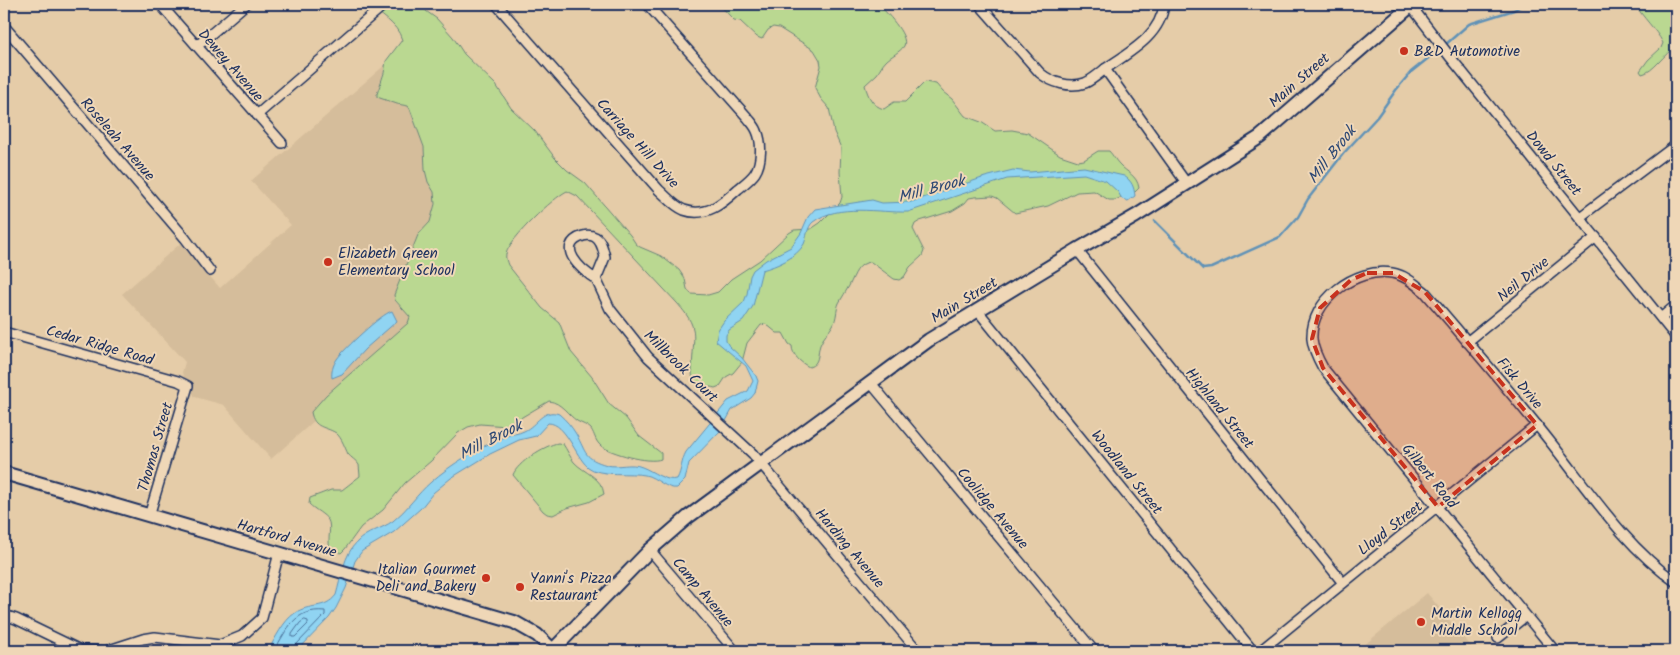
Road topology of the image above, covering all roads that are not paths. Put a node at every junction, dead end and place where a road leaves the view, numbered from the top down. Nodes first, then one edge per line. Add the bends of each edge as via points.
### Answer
1 (160, 4) edge
2 (246, 4) edge
3 (385, 4) edge
4 (496, 4) edge
5 (647, 4) edge
6 (979, 4) edge
7 (1164, 4) edge
8 (1412, 5) edge
9 (4, 26) edge
10 (197, 46) junction
11 (1105, 70) junction
12 (257, 115) junction
13 (282, 143) dead end
14 (1676, 145) edge
15 (1187, 184) junction
16 (1580, 218) junction
17 (1596, 237) junction
18 (1076, 250) junction
19 (210, 270) dead end
20 (596, 279) junction
21 (1676, 305) edge
22 (1320, 308) joint
23 (978, 311) junction
24 (1660, 318) junction
25 (4, 332) edge
26 (1676, 337) edge
27 (1467, 342) junction
28 (870, 382) junction
29 (188, 386) joint
30 (1536, 425) junction
31 (760, 463) junction
32 (4, 473) edge
33 (1438, 507) junction
34 (149, 516) junction
35 (650, 550) junction
36 (279, 553) junction
37 (1676, 582) edge
38 (1343, 583) junction
39 (4, 615) edge
40 (1526, 616) junction
41 (1498, 638) dead end
42 (553, 651) edge
43 (735, 651) edge
44 (918, 651) edge
45 (1094, 651) edge
46 (1254, 651) edge
47 (1260, 651) edge
48 (1555, 651) edge

1 - 10 street, Dewey Avenue
2 - 10 street
3 - 12 street
4 - 5 street, Carriage Hill Drive via 674,204 683,210 709,210 719,206 756,172 761,144 748,118
6 - 11 street via 1049,80 1071,85 1086,82
7 - 11 street via 1157,25 1148,38
8 - 15 main road, Main Street via 1260,136
8 - 16 street, Dowd Street
9 - 19 street, Roseleah Avenue
10 - 12 street, Dewey Avenue
11 - 15 street
12 - 13 street, Dewey Avenue
14 - 16 street
15 - 18 main road, Main Street
16 - 17 street, Dowd Street
17 - 24 street, Dowd Street
17 - 27 street, Neil Drive
18 - 23 main road, Main Street
18 - 38 street, Highland Street
20 - 20 street, Millbrook Court via 605,257 602,244 588,235 573,242 570,249 579,267
20 - 31 street, Millbrook Court via 610,309 648,357 743,443
21 - 24 street
22 - 27 street, Fisk Drive via 1350,280 1367,274 1393,273 1410,279 1425,292
22 - 33 street, Gilbert Road via 1312,339 1323,368
23 - 28 main road, Main Street via 929,340
23 - 46 street, Woodland Street
24 - 26 street, Dowd Street
25 - 29 street, Cedar Ridge Road
27 - 30 street, Fisk Drive
28 - 31 main road, Main Street
28 - 45 street, Coolidge Avenue
29 - 34 street, Thomas Street
30 - 33 street, Lloyd Street
30 - 37 street, Fisk Drive via 1617,527
31 - 35 main road, Main Street
31 - 44 street, Harding Avenue
32 - 34 main road, Hartford Avenue
33 - 38 street, Lloyd Street
33 - 40 street, Gilbert Road
34 - 36 main road, Hartford Avenue
35 - 42 main road, Main Street
35 - 43 street, Camp Avenue
36 - 39 street via 262,618 242,636 220,645 155,637 106,651 80,650
36 - 42 main road, Hartford Avenue via 514,622 537,635
38 - 47 street, Lloyd Street
40 - 41 street
40 - 48 street, Gilbert Road

